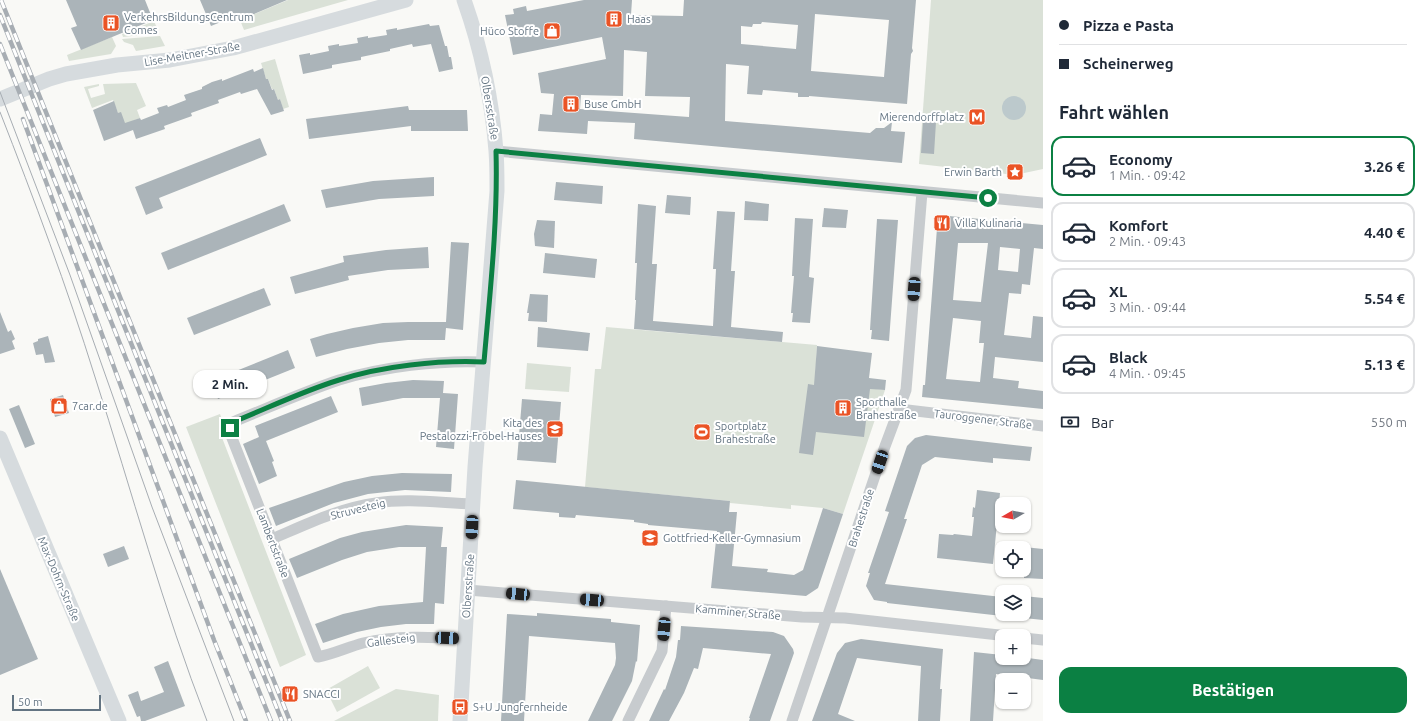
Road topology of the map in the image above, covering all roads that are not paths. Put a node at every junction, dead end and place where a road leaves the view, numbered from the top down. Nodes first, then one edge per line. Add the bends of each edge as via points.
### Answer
1 (406, 0) edge
2 (464, 0) edge
3 (0, 99) edge
4 (496, 151) junction
5 (922, 192) junction
6 (1043, 203) edge
7 (484, 362) junction
8 (899, 409) junction
9 (1043, 426) edge
10 (0, 438) edge
11 (473, 504) junction
12 (272, 539) junction
13 (468, 590) junction
14 (666, 606) junction
15 (828, 618) junction
16 (995, 635) edge
17 (465, 639) junction
18 (1031, 639) edge
19 (1043, 640) edge
20 (318, 657) joint
21 (119, 721) edge
22 (460, 721) edge
23 (628, 721) edge
24 (792, 721) edge

1 - 3 street, Lise-Meitner-Straße via 233,48 189,57 66,74
2 - 4 street, Olbersstraße via 476,36 486,83
4 - 5 street
4 - 7 street, Olbersstraße via 496,218
5 - 6 street
5 - 8 street, Brahestraße via 906,390
7 - 11 street, Olbersstraße
7 - 12 street, Lambertstraße via 418,365 357,375 233,422 230,433
8 - 9 street, Tauroggener Straße
8 - 15 street, Brahestraße
10 - 21 street, Max-Dohrn-Straße
11 - 12 street, Struvesteig via 413,501 375,503 336,513
11 - 13 street, Olbersstraße
12 - 20 street, Lambertstraße
13 - 14 street, Kamminer Straße
13 - 17 street, Olbersstraße
14 - 15 street, Kamminer Straße
14 - 23 street via 662,651
15 - 16 street, Kamminer Straße
15 - 24 street, Brahestraße
17 - 20 street, Gallesteig via 394,638
17 - 22 street, Olbersstraße
18 - 19 street

